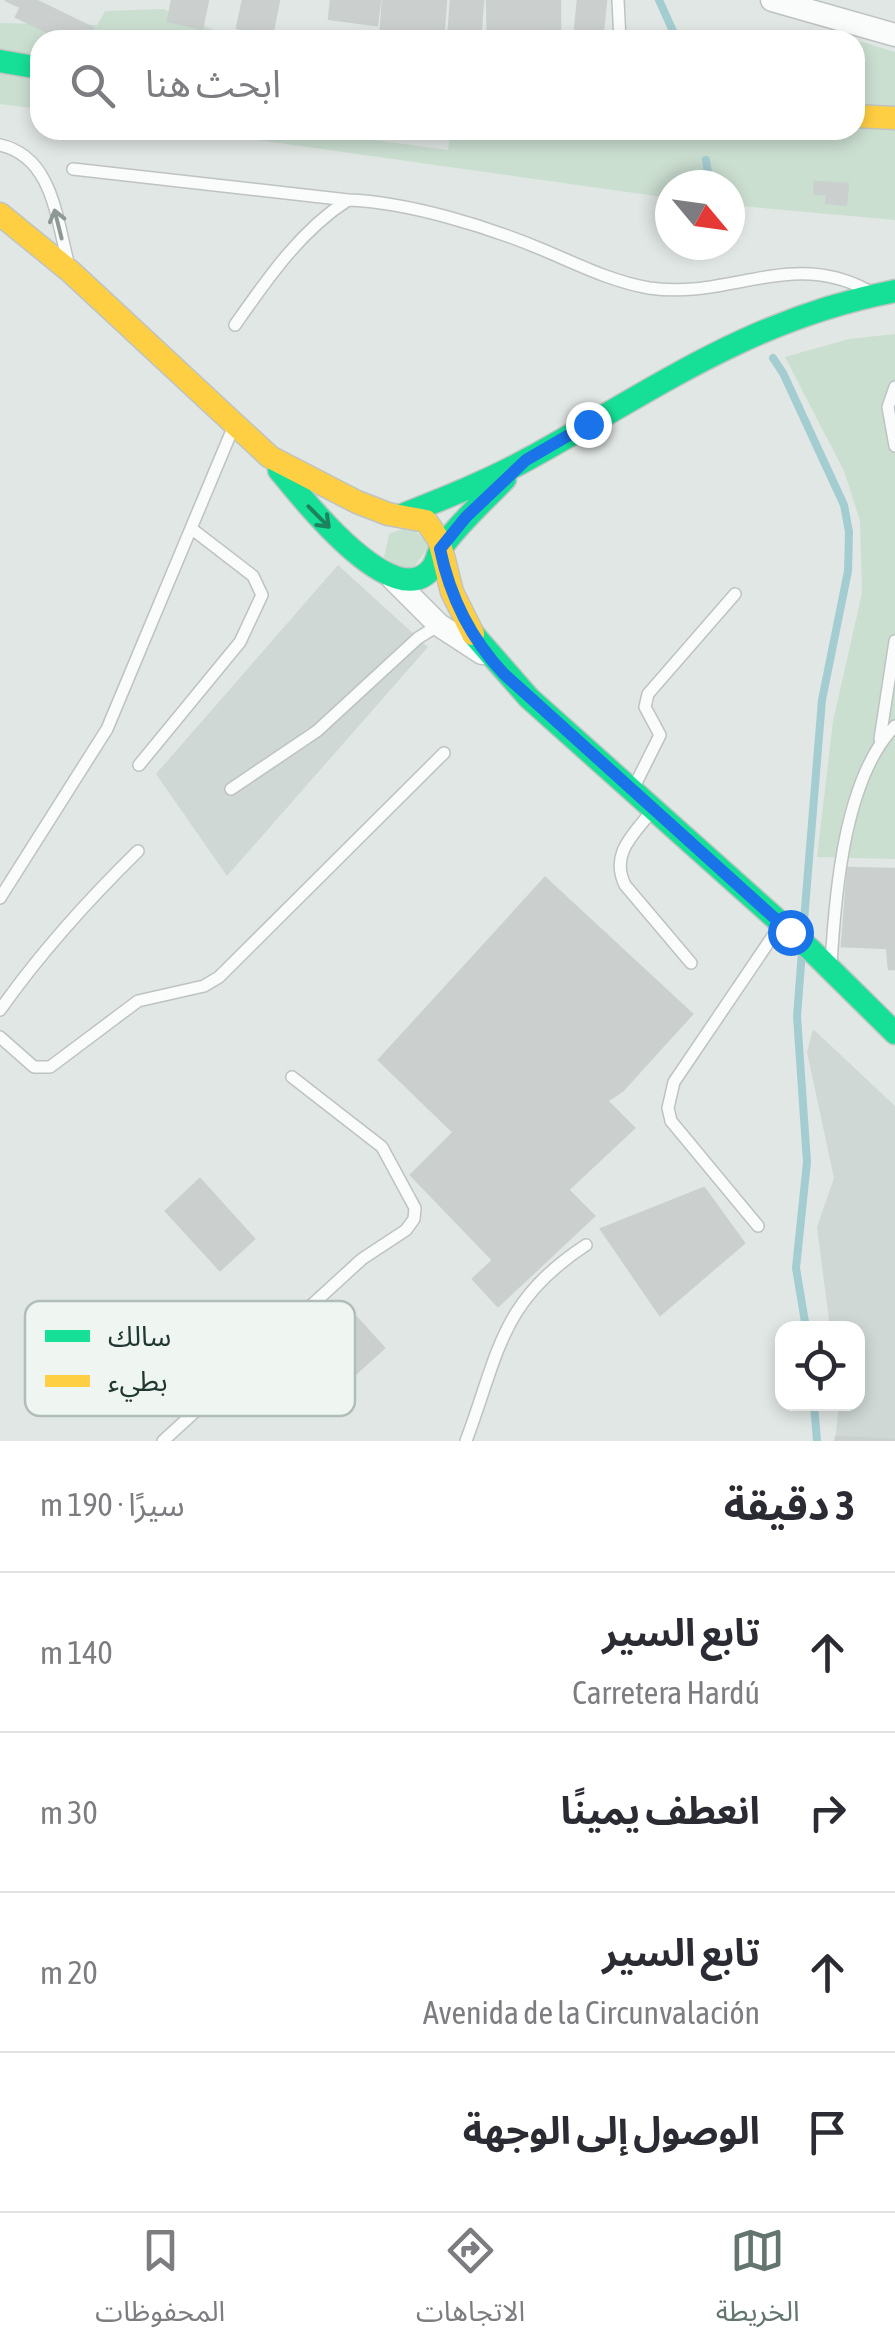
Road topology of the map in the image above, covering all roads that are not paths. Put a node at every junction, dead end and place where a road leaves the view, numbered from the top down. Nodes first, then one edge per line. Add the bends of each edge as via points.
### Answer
1 (618, 0) edge
2 (772, 0) edge
3 (620, 30) edge
4 (893, 31) edge
5 (0, 60) edge
6 (30, 66) edge
7 (865, 116) edge
8 (895, 118) edge
9 (0, 146) edge
10 (73, 169) dead end
11 (348, 200) junction
12 (0, 214) edge
13 (70, 272) junction
14 (885, 292) edge
15 (236, 325) dead end
16 (895, 387) edge
17 (892, 423) edge
18 (235, 424) junction
19 (895, 446) edge
20 (270, 456) junction
21 (526, 460) junction
22 (192, 529) junction
23 (387, 542) junction
24 (440, 549) junction
25 (735, 594) dead end
26 (439, 626) junction
27 (895, 641) edge
28 (486, 656) junction
29 (895, 726) edge
30 (880, 744) junction
31 (444, 752) dead end
32 (139, 765) dead end
33 (231, 788) dead end
34 (632, 790) junction
35 (654, 809) junction
36 (138, 852) dead end
37 (0, 898) edge
38 (786, 928) junction
39 (691, 962) dead end
40 (830, 969) junction
41 (0, 1010) edge
42 (895, 1033) edge
43 (0, 1037) edge
44 (292, 1077) dead end
45 (758, 1226) dead end
46 (586, 1245) dead end
47 (316, 1301) edge
48 (190, 1416) edge
49 (163, 1441) edge
50 (466, 1441) edge

1 - 3 lane
2 - 4 street
5 - 6 main road
7 - 8 main road
13 -> 9 lane via 44,177 18,149
10 - 11 lane
11 - 14 lane via 386,201 508,236 598,274 652,288 696,290 797,271
11 - 15 lane via 286,256
12 - 13 main road
13 - 18 main road
14 - 21 main road via 817,308 720,350
16 - 17 lane via 888,407
17 - 19 lane
18 - 20 main road
18 - 22 lane
20 - 23 main road via 330,491
20 -> 23 main road via 318,518
21 - 23 main road
21 - 24 main road
22 - 32 lane via 253,576 262,595 240,642
22 - 37 lane via 106,729
23 - 24 main road via 424,520
23 - 24 main road via 414,580 424,576
23 - 26 street
24 - 28 main road via 457,605
25 - 34 lane via 648,694 646,707 660,735
26 - 28 street
26 - 33 lane via 317,731
27 - 30 lane
28 - 34 main road
29 - 30 lane
30 - 40 lane via 843,850
31 - 43 lane via 211,982 138,1001 50,1067 34,1067
34 - 35 main road
35 - 38 main road
35 - 39 lane via 621,852 620,874
36 - 41 lane via 83,905
38 - 40 main road
38 - 45 lane via 674,1082 668,1108 671,1121
40 - 42 main road
44 - 47 lane via 382,1146 415,1208 406,1230
46 - 50 lane via 518,1306 497,1346
48 - 49 lane

